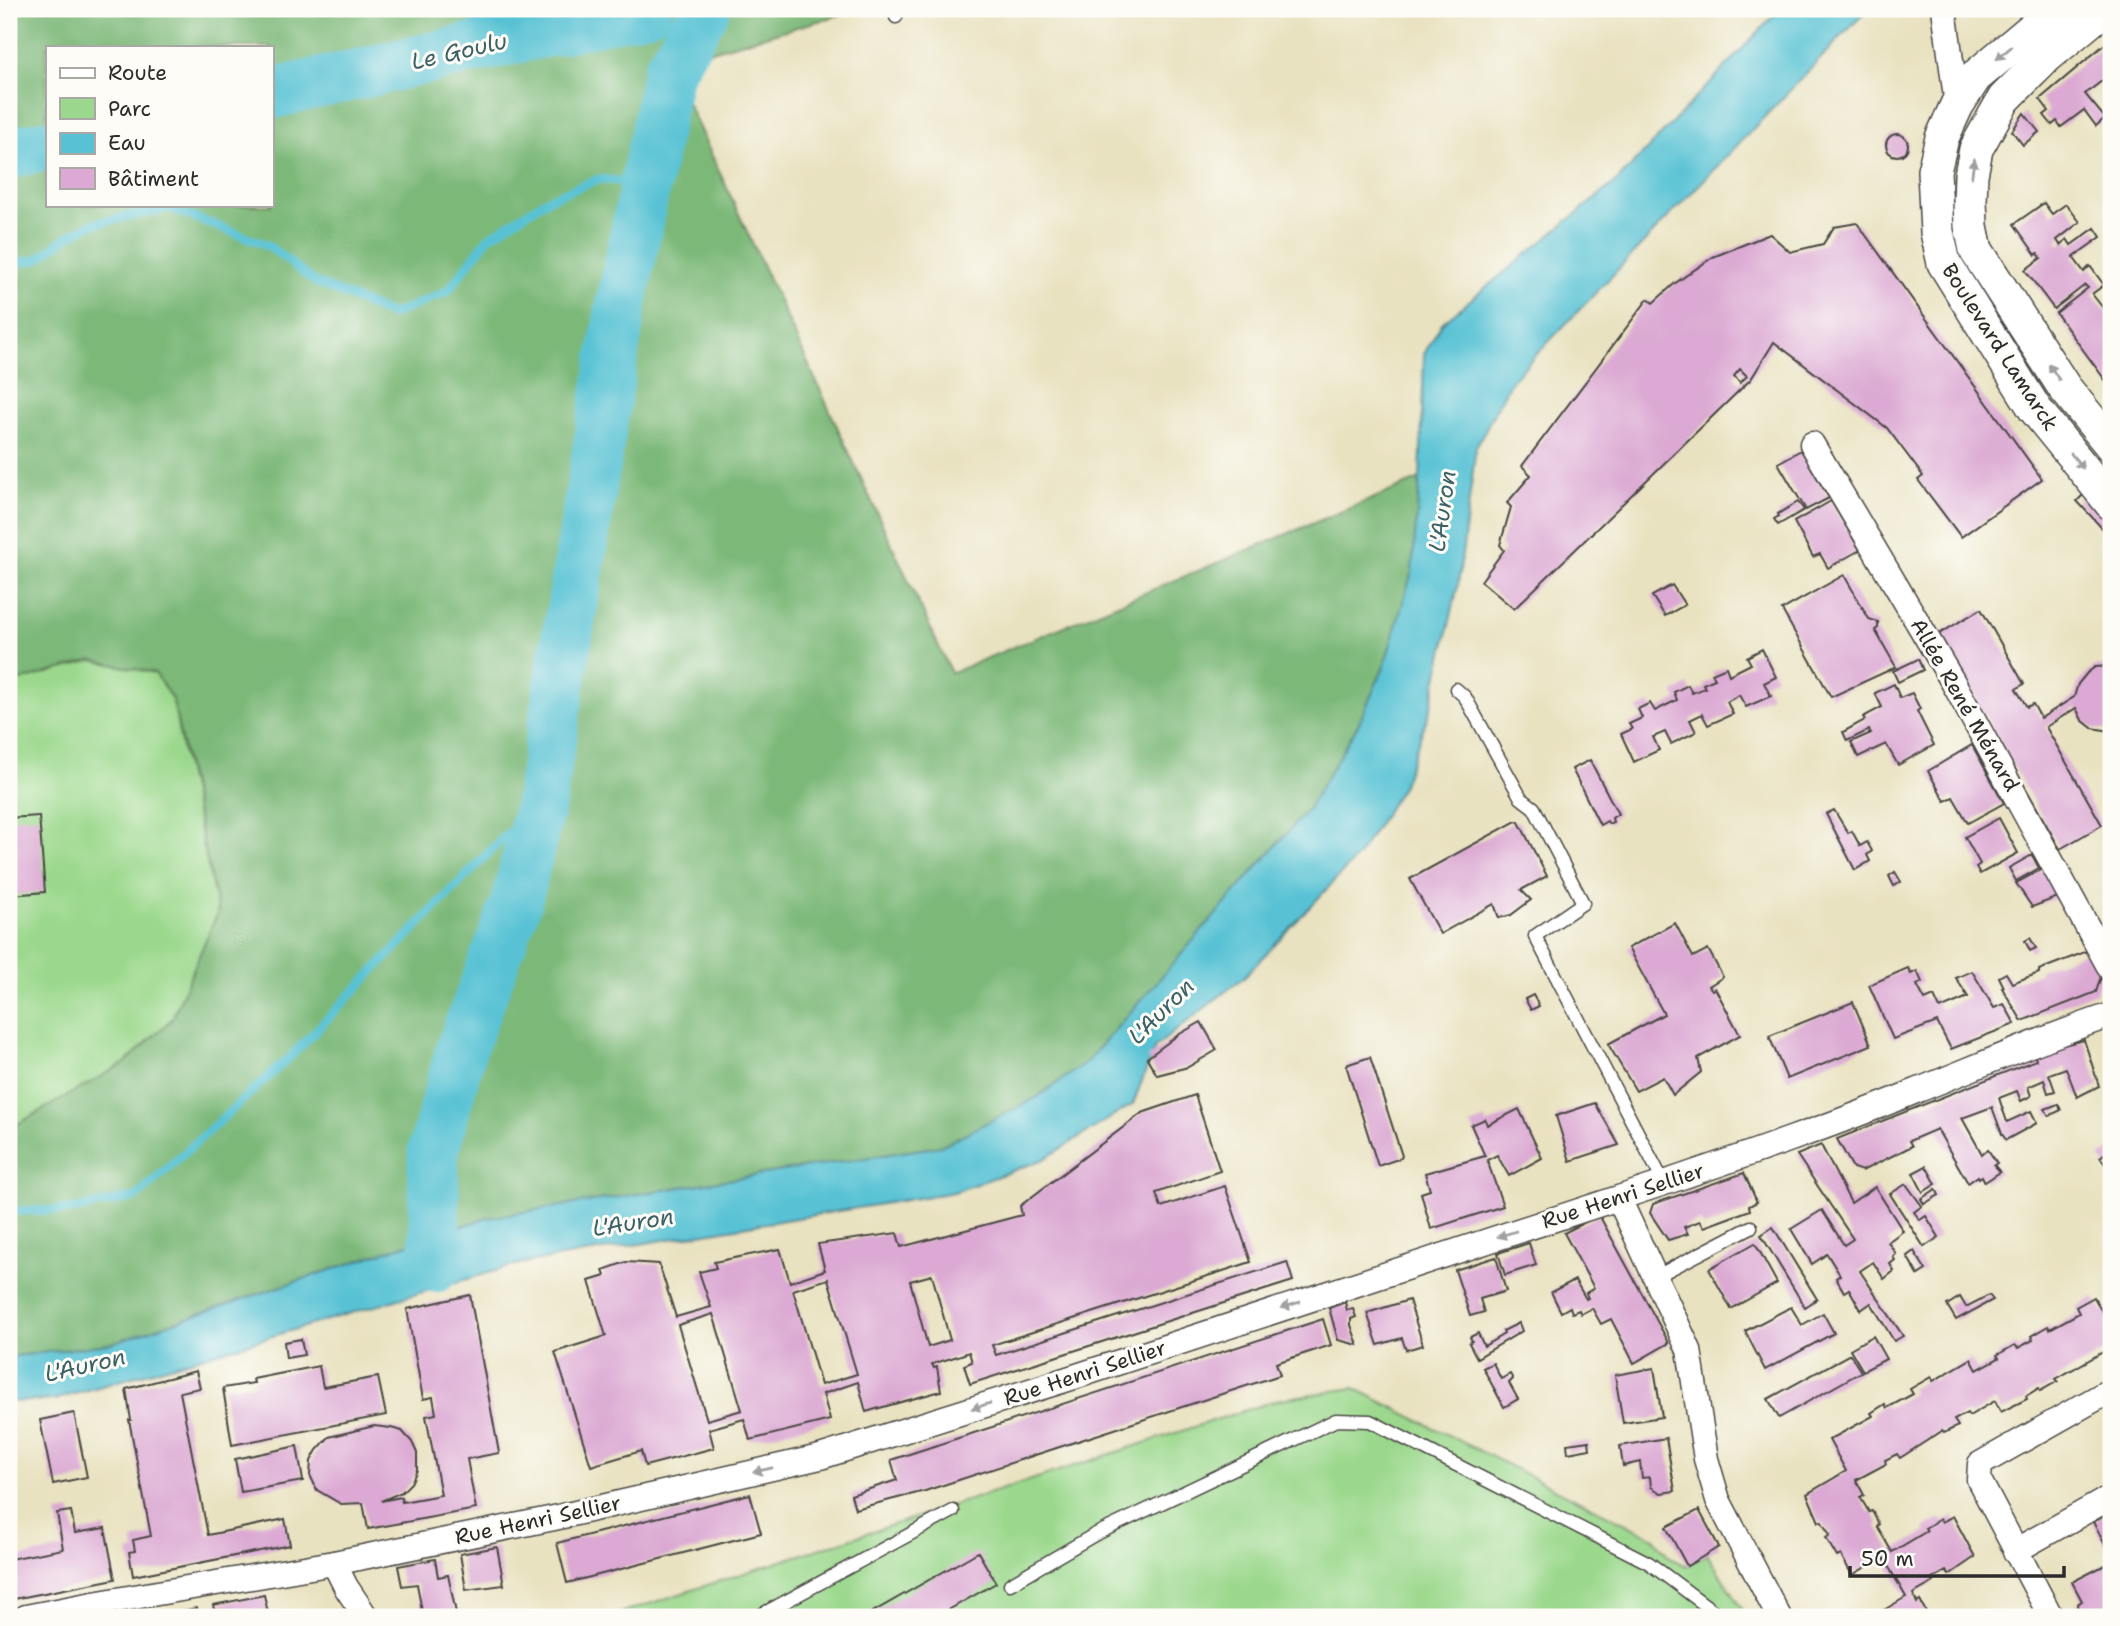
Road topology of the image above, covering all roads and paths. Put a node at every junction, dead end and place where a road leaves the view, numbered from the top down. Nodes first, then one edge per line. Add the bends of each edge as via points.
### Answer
1 (1944, 9) edge
2 (2104, 9) edge
3 (2043, 11) edge
4 (1957, 105) junction
5 (2106, 428) edge
6 (1811, 444) dead end
7 (2111, 503) edge
8 (1455, 689) dead end
9 (2111, 970) edge
10 (2111, 1015) edge
11 (1664, 1183) junction
12 (1619, 1199) junction
13 (1751, 1227) dead end
14 (1655, 1277) junction
15 (2111, 1390) edge
16 (2111, 1497) edge
17 (953, 1511) dead end
18 (2015, 1551) junction
19 (334, 1563) junction
20 (1010, 1584) dead end
21 (26, 1617) edge
22 (366, 1617) edge
23 (757, 1617) edge
24 (1721, 1617) edge
25 (1779, 1617) edge
26 (2051, 1617) edge

1 - 4 street
5 -> 2 main road, Boulevard Lamarck via 2064,387 1976,250 1970,201 1976,149 2004,99
3 -> 4 main road, Boulevard Lamarck via 1975,77
4 -> 7 main road, Boulevard Lamarck via 1934,171 1937,233 1944,263 2035,409
6 - 9 street, Allée René Ménard via 1953,681
8 - 11 lane via 1465,697 1521,798 1534,808 1583,903 1535,936
10 - 11 street, Rue Henri Sellier
11 - 12 street, Rue Henri Sellier
12 - 14 street
12 -> 19 street, Rue Henri Sellier via 820,1457
13 - 14 lane
14 - 25 street via 1689,1350 1706,1459 1718,1500
15 - 18 street via 1980,1464 1979,1479
16 - 18 street
17 - 23 lane
18 - 26 street
19 - 21 street, Rue Henri Sellier
19 - 22 street
20 - 24 lane via 1094,1535 1336,1420 1370,1421 1649,1563

